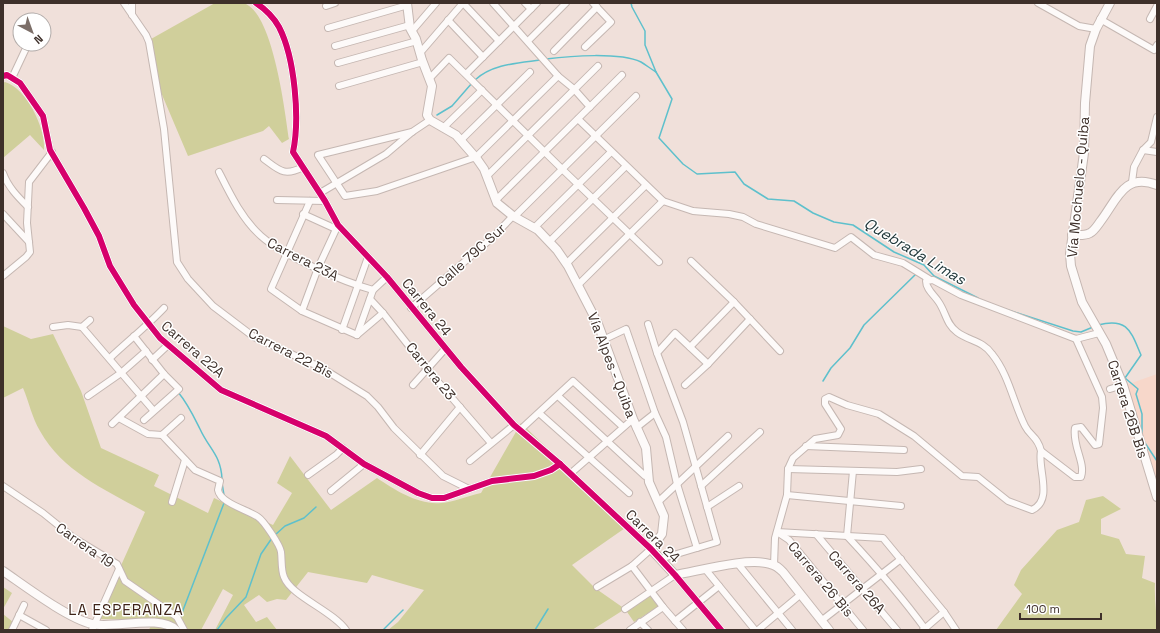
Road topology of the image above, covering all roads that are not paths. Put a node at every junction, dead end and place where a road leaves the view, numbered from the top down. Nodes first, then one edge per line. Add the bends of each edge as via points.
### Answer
1 (124, 3) edge
2 (132, 3) edge
3 (256, 3) edge
4 (335, 3) edge
5 (436, 3) edge
6 (463, 3) edge
7 (493, 3) edge
8 (525, 3) edge
9 (537, 3) edge
10 (566, 3) edge
11 (1038, 3) edge
12 (1110, 3) edge
13 (407, 4) edge
14 (595, 5) edge
15 (326, 6) dead end
16 (1157, 6) edge
17 (531, 9) junction
18 (132, 15) junction
19 (1100, 19) junction
20 (1150, 19) dead end
21 (448, 20) junction
22 (514, 25) junction
23 (328, 28) dead end
24 (411, 28) junction
25 (1096, 29) junction
26 (528, 40) junction
27 (417, 41) junction
28 (499, 41) junction
29 (1157, 45) edge
30 (335, 46) dead end
31 (585, 48) dead end
32 (554, 51) dead end
33 (24, 52) edge
34 (420, 53) junction
35 (483, 57) junction
36 (423, 62) junction
37 (338, 63) dead end
38 (598, 66) dead end
39 (530, 72) dead end
40 (466, 74) junction
41 (622, 75) dead end
42 (3, 76) edge
43 (558, 76) junction
44 (12, 78) junction
45 (430, 78) junction
46 (339, 86) dead end
47 (482, 90) junction
48 (574, 90) junction
49 (636, 96) dead end
50 (497, 104) junction
51 (590, 107) junction
52 (1157, 118) edge
53 (578, 119) junction
54 (430, 120) junction
55 (514, 120) junction
56 (444, 128) junction
57 (412, 132) junction
58 (528, 135) junction
59 (595, 136) junction
60 (461, 140) junction
61 (1143, 150) junction
62 (52, 152) junction
63 (545, 152) junction
64 (611, 152) junction
65 (1157, 152) edge
66 (476, 157) junction
67 (264, 159) dead end
68 (626, 166) junction
69 (303, 167) junction
70 (562, 169) junction
71 (219, 172) dead end
72 (3, 173) edge
73 (487, 176) junction
74 (1132, 182) junction
75 (337, 183) junction
76 (578, 185) junction
77 (646, 185) junction
78 (1157, 185) edge
79 (320, 193) junction
80 (593, 199) junction
81 (278, 200) dead end
82 (496, 200) junction
83 (310, 201) junction
84 (325, 201) junction
85 (663, 201) junction
86 (28, 207) junction
87 (3, 214) edge
88 (303, 214) junction
89 (513, 217) junction
90 (613, 218) junction
91 (337, 227) junction
92 (534, 228) junction
93 (630, 234) junction
94 (1072, 236) junction
95 (550, 241) junction
96 (29, 242) junction
97 (288, 253) junction
98 (368, 257) junction
99 (691, 261) dead end
100 (659, 262) dead end
101 (567, 263) junction
102 (318, 268) junction
103 (3, 276) edge
104 (387, 277) junction
105 (929, 279) junction
106 (578, 284) junction
107 (358, 286) junction
108 (373, 290) junction
109 (370, 299) junction
110 (734, 302) junction
111 (164, 308) dead end
112 (411, 308) junction
113 (302, 311) junction
114 (384, 313) junction
115 (750, 319) junction
116 (90, 320) dead end
117 (648, 324) dead end
118 (148, 325) junction
119 (53, 327) dead end
120 (82, 327) junction
121 (1096, 329) junction
122 (342, 330) junction
123 (357, 335) junction
124 (134, 336) junction
125 (605, 339) junction
126 (1076, 339) junction
127 (168, 345) junction
128 (690, 347) junction
129 (445, 349) junction
130 (146, 351) junction
131 (780, 351) dead end
132 (657, 353) junction
133 (110, 358) junction
134 (152, 360) junction
135 (708, 364) junction
136 (427, 369) junction
137 (121, 373) junction
138 (164, 374) junction
139 (413, 385) dead end
140 (684, 385) dead end
141 (1122, 385) junction
142 (1110, 389) dead end
143 (88, 396) dead end
144 (140, 396) junction
145 (558, 396) junction
146 (460, 407) junction
147 (153, 410) junction
148 (539, 413) junction
149 (655, 413) junction
150 (119, 418) junction
151 (181, 418) dead end
152 (632, 419) junction
153 (144, 420) dead end
154 (112, 424) dead end
155 (514, 425) junction
156 (623, 427) junction
157 (636, 428) junction
158 (520, 430) junction
159 (760, 432) dead end
160 (162, 435) junction
161 (728, 436) dead end
162 (607, 441) junction
163 (491, 443) junction
164 (806, 446) junction
165 (343, 448) junction
166 (904, 450) dead end
167 (1041, 451) junction
168 (420, 455) junction
169 (589, 457) junction
170 (185, 460) junction
171 (470, 461) dead end
172 (364, 464) junction
173 (560, 464) junction
174 (696, 465) junction
175 (788, 469) junction
176 (921, 469) dead end
177 (854, 471) junction
178 (570, 474) junction
179 (308, 475) dead end
180 (648, 476) junction
181 (677, 484) junction
182 (3, 486) edge
183 (701, 486) junction
184 (739, 486) dead end
185 (469, 489) junction
186 (331, 491) dead end
187 (629, 493) dead end
188 (787, 495) junction
189 (1157, 497) edge
190 (850, 500) junction
191 (172, 502) dead end
192 (658, 502) junction
193 (901, 506) dead end
194 (707, 507) junction
195 (776, 532) junction
196 (816, 534) junction
197 (847, 536) junction
198 (697, 548) junction
199 (651, 549) junction
200 (660, 559) junction
201 (901, 559) junction
202 (738, 564) junction
203 (774, 565) junction
204 (632, 566) junction
205 (119, 569) junction
206 (706, 570) junction
207 (3, 571) edge
208 (882, 574) junction
209 (675, 575) junction
210 (718, 586) junction
211 (597, 587) dead end
212 (861, 589) junction
213 (652, 592) junction
214 (800, 595) junction
215 (698, 602) junction
216 (842, 604) junction
217 (24, 605) dead end
218 (663, 607) junction
219 (625, 609) dead end
220 (944, 612) junction
221 (778, 613) junction
222 (19, 615) junction
223 (675, 621) junction
224 (821, 621) junction
225 (640, 622) junction
226 (93, 627) edge
227 (12, 630) edge
228 (46, 630) edge
229 (176, 630) edge
230 (184, 630) edge
231 (346, 630) edge
232 (630, 630) edge
233 (648, 630) edge
234 (683, 630) edge
235 (721, 630) edge
236 (757, 630) edge
237 (792, 630) edge
238 (829, 630) edge
239 (863, 630) edge
240 (897, 630) edge
241 (924, 630) edge
242 (956, 630) edge

1 - 18 street
2 - 18 street
3 - 69 street, Carrera 24 via 265,9 279,27 290,59 297,132 293,152
4 - 15 street
5 - 24 street
6 - 21 street
6 - 28 street
7 - 22 street
8 - 17 street
9 - 17 street
10 - 26 street
11 - 25 street via 1079,26
12 - 19 street, Vía Mochuelo - Quiba
13 - 23 street
13 - 24 street
14 - 31 street via 611,22
14 - 32 street
16 - 20 street
17 - 22 street
18 - 168 street, Carrera 22 Bis via 149,42 164,129 177,262 184,274 213,306 254,337 322,368 366,396
19 - 25 street, Vía Mochuelo - Quiba
19 - 29 street via 1154,50
21 - 34 street
21 - 35 street
22 - 26 street
22 - 28 street
24 - 27 street
24 - 30 street
25 - 94 street, Vía Mochuelo - Quiba via 1088,60 1084,153
26 - 43 street
27 - 34 street
27 - 37 street
28 - 35 street
33 - 44 street
34 - 36 street
35 - 40 street
36 - 45 street
36 - 46 street
38 - 48 street
39 - 50 street
40 - 45 street via 449,58
40 - 47 street
41 - 51 street
42 - 44 street
43 - 48 street
43 - 55 street
44 - 62 street, Carrera 22A via 20,82 43,116
45 - 54 street via 432,86 427,115
47 - 50 street
47 - 56 street
48 - 51 street
48 - 58 street
49 - 59 street, Calle 79C Sur
50 - 55 street
50 - 60 street
51 - 53 street
52 - 61 street via 1151,142
53 - 59 street
53 - 63 street
54 - 56 street, Vía Alpes - Quiba
54 - 57 street
55 - 58 street
55 - 66 street
56 - 60 street, Vía Alpes - Quiba
57 - 75 street via 386,154
57 - 75 street via 318,155
58 - 63 street
58 - 73 street
59 - 64 street
59 - 70 street, Calle 79C Sur
60 - 66 street, Vía Alpes - Quiba
61 - 65 street
61 - 74 street via 1134,167
62 - 86 street via 29,182
62 - 118 street, Carrera 22A via 99,236 110,266
63 - 70 street
63 - 82 street
64 - 68 street
64 - 76 street
66 - 73 street, Vía Alpes - Quiba
66 - 75 street via 377,191 345,196
67 - 69 street via 285,172 293,172
68 - 77 street
68 - 80 street
69 - 79 street, Carrera 24
70 - 76 street
70 - 89 street, Calle 79C Sur
71 - 97 street, Carrera 23A via 249,224 274,247
72 - 86 street via 6,182
73 - 82 street, Vía Alpes - Quiba
74 - 78 street via 1138,180
74 - 94 street via 1115,200 1094,231
75 - 79 street
76 - 80 street
76 - 92 street
77 - 85 street
77 - 90 street
79 - 84 street, Carrera 24
80 - 90 street
80 - 95 street
81 - 83 street
82 - 89 street, Vía Alpes - Quiba
83 - 84 street
83 - 88 street
84 - 91 street, Carrera 24
85 - 93 street
85 - 105 street via 694,211 742,217 756,224 835,248 851,237 874,255 903,263
86 - 96 street
87 - 96 street
88 - 91 street
88 - 97 street
89 - 92 street, Vía Alpes - Quiba
89 - 112 street, Calle 79C Sur via 494,237
90 - 93 street
90 - 101 street
91 - 98 street, Carrera 24
91 - 102 street
92 - 95 street, Vía Alpes - Quiba
93 - 100 street
93 - 106 street
94 - 121 street, Vía Mochuelo - Quiba via 1071,266 1082,302
95 - 101 street, Vía Alpes - Quiba
96 - 103 street via 30,252 26,258
97 - 102 street, Carrera 23A
97 - 113 street via 270,289
98 - 104 street, Carrera 24
98 - 107 street
99 - 110 street
101 - 106 street, Vía Alpes - Quiba
102 - 107 street, Carrera 23A
102 - 113 street
104 - 108 street
104 - 112 street, Carrera 24
105 - 126 street via 961,295
105 - 167 street via 926,286 941,305 948,324 957,333 984,344 994,356 1009,384 1025,427 1038,441
106 - 125 street, Vía Alpes - Quiba
107 - 108 street, Carrera 23A
107 - 122 street
108 - 109 street
109 - 114 street, Carrera 23
109 - 123 street
110 - 115 street
110 - 128 street
111 - 118 street
112 - 129 street, Carrera 24
113 - 122 street
114 - 123 street
114 - 136 street, Carrera 23
115 - 131 street
115 - 135 street
116 - 120 street
117 - 132 street
118 - 124 street
118 - 127 street, Carrera 22A
119 - 120 street
120 - 133 street
121 - 126 street
121 - 141 street, Carrera 26B Bis via 1106,344
122 - 123 street
124 - 130 street
124 - 133 street
125 - 149 street via 626,329
125 - 152 street, Vía Alpes - Quiba
126 - 167 street via 1102,397 1099,444 1095,445 1081,427 1075,428 1073,437 1084,471 1081,477 1075,477
127 - 134 street
127 - 165 street, Carrera 22A via 221,390 326,436
128 - 132 street via 675,333
128 - 135 street
129 - 136 street
129 - 155 street, Carrera 24
130 - 134 street
130 - 137 street
132 - 174 street
133 - 137 street
134 - 138 street
135 - 140 street
136 - 139 street
136 - 146 street, Carrera 23
137 - 143 street
137 - 144 street
138 - 144 street
138 - 147 street via 179,389
141 - 142 street
141 - 189 street, Carrera 26B Bis
144 - 147 street
144 - 150 street
145 - 148 street
145 - 156 street via 573,381
145 - 162 street
146 - 163 street, Carrera 23
146 - 168 street
147 - 153 street
148 - 158 street
148 - 169 street
149 - 157 street
149 - 181 street via 668,445
150 - 154 street
150 - 160 street via 148,434
151 - 160 street
152 - 156 street
152 - 157 street, Vía Alpes - Quiba
155 - 158 street, Carrera 24
155 - 163 street
156 - 162 street
157 - 180 street, Vía Alpes - Quiba via 646,448
158 - 173 street, Carrera 24
159 - 183 street
160 - 170 street
161 - 174 street
162 - 169 street
162 - 180 street
163 - 171 street
164 - 166 street
164 - 167 street via 815,439 838,436 841,432 825,404 825,398 829,397 879,414 914,436 962,476 978,477 1008,501 1032,510 1044,496
164 - 175 street via 793,458
165 - 172 street, Carrera 22A
165 - 179 street
168 - 185 street, Carrera 22 Bis via 443,476
169 - 178 street
169 - 187 street
170 - 191 street
170 - 231 street via 195,470 220,481 218,494 223,498 259,517 280,548 286,581 333,616
172 - 185 street, Carrera 22A via 432,498 444,498
172 - 186 street
173 - 178 street, Carrera 24
173 - 185 street via 534,476 492,481
174 - 181 street
174 - 183 street
175 - 177 street
175 - 188 street
176 - 177 street via 897,472
177 - 190 street
178 - 199 street, Carrera 24
180 - 192 street, Vía Alpes - Quiba
181 - 192 street
181 - 198 street
182 - 205 street, Carrera 19 via 74,538 115,563
183 - 194 street
184 - 194 street
188 - 190 street
188 - 195 street
190 - 193 street
190 - 197 street
192 - 199 street, Vía Alpes - Quiba via 664,516 664,526 660,540
194 - 198 street via 717,542
195 - 196 street
195 - 203 street
195 - 216 street, Carrera 26 Bis via 789,540
196 - 197 street
196 - 212 street, Carrera 26A
197 - 201 street via 883,538
197 - 208 street
198 - 200 street
199 - 200 street, Carrera 24
199 - 204 street
200 - 209 street, Carrera 24
201 - 208 street
201 - 220 street
202 - 203 street
202 - 206 street
202 - 221 street
203 - 214 street via 783,572
204 - 211 street
204 - 213 street
205 - 226 street
205 - 230 street, Carrera 19 via 125,581 179,620
206 - 209 street
206 - 210 street
207 - 226 street
208 - 212 street
208 - 241 street via 915,614
209 - 213 street
209 - 215 street
210 - 215 street
210 - 236 street
212 - 216 street
212 - 240 street, Carrera 26A
213 - 218 street
213 - 219 street
214 - 221 street
214 - 224 street
215 - 223 street
215 - 235 street
216 - 224 street
216 - 239 street, Carrera 26 Bis
217 - 222 street
218 - 223 street
218 - 225 street
220 - 241 street
220 - 242 street
221 - 236 street
221 - 237 street
222 - 227 street
222 - 228 street
223 - 234 street
224 - 238 street
225 - 232 street
225 - 233 street
226 - 229 street via 164,624

